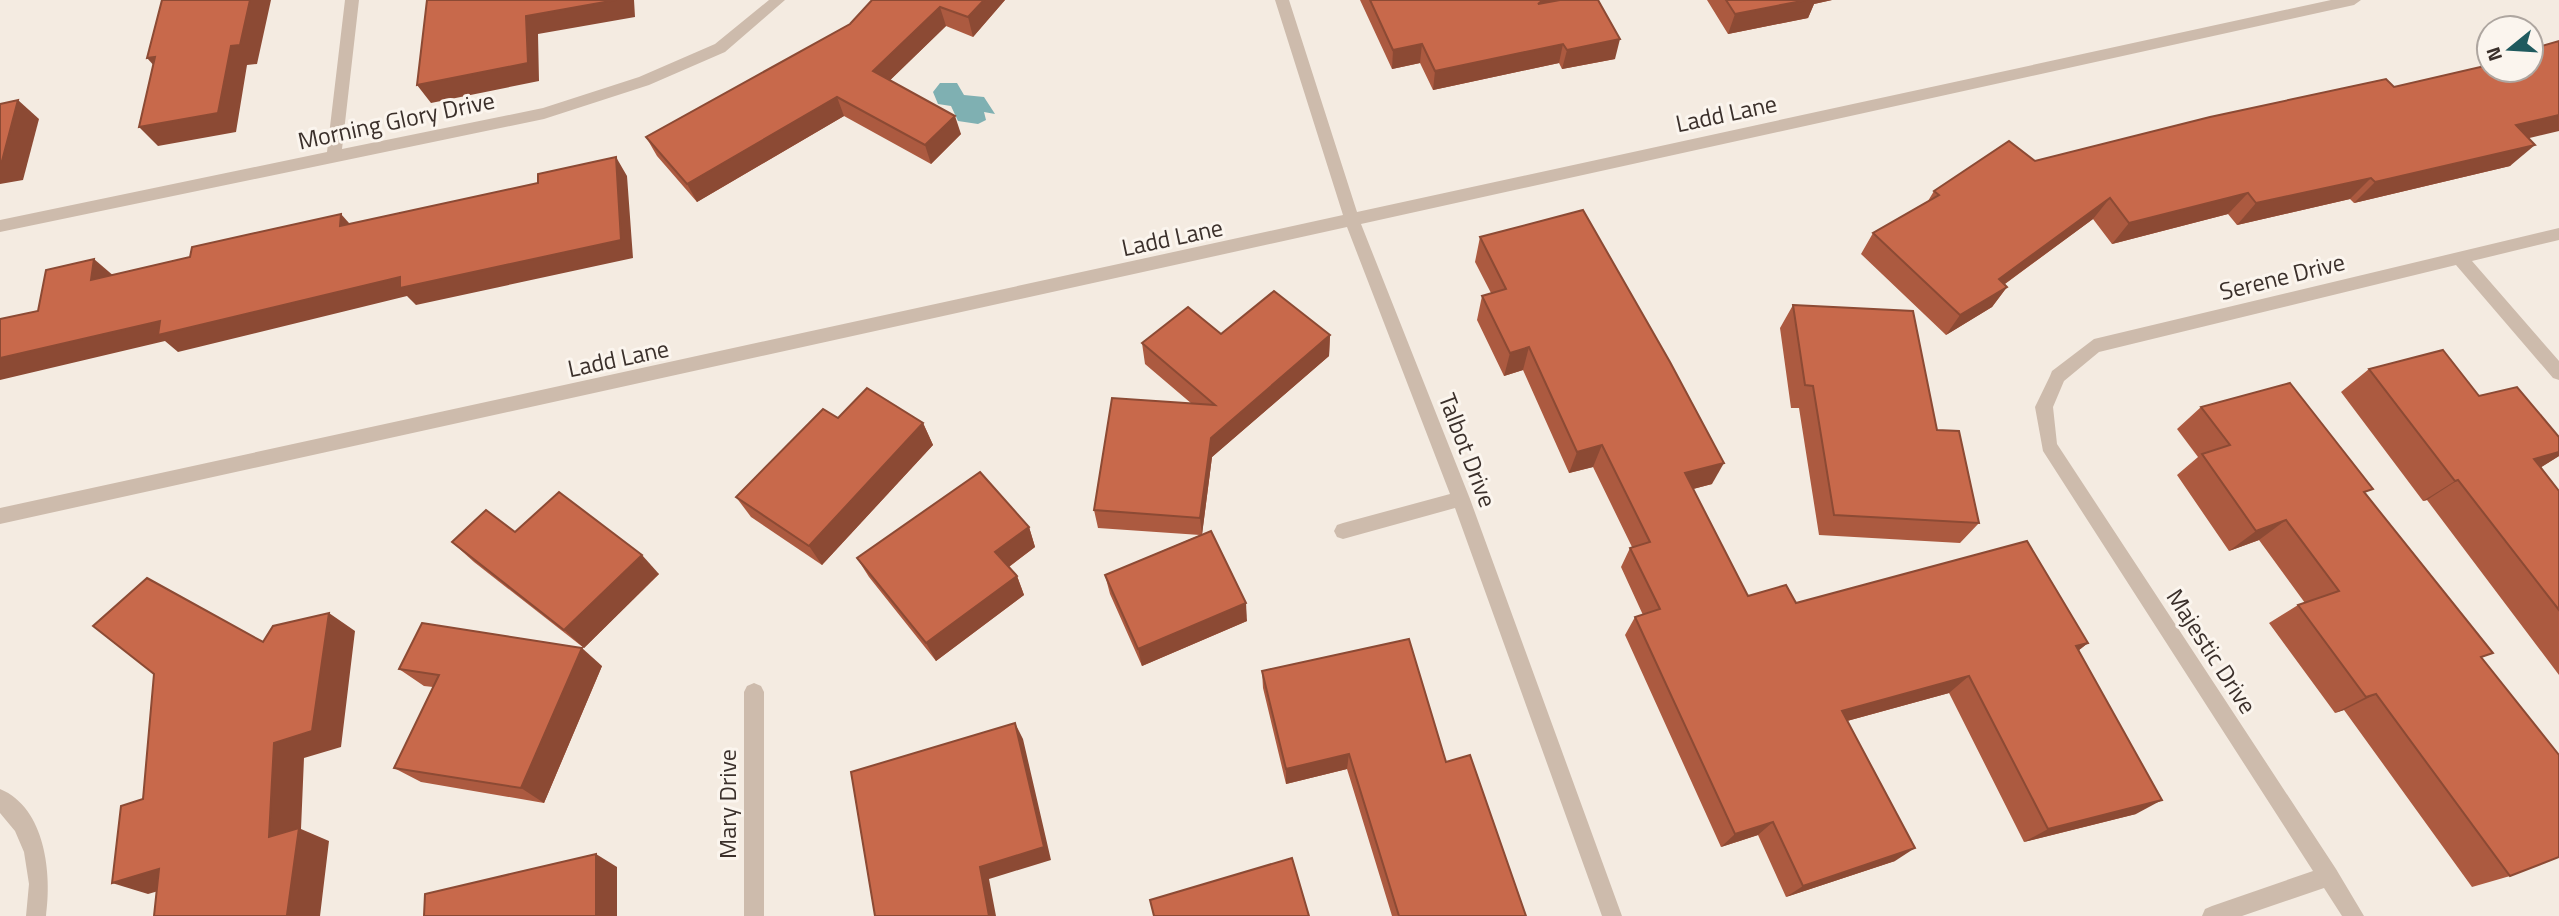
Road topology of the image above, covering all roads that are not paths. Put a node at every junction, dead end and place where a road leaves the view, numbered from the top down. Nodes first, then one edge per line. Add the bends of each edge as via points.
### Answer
1 (352, 0) edge
2 (778, 0) edge
3 (1282, 0) edge
4 (2354, 0) edge
5 (334, 156) junction
6 (1352, 220) junction
7 (0, 226) edge
8 (2559, 234) edge
9 (2459, 258) junction
10 (2559, 373) edge
11 (2044, 407) joint
12 (1461, 499) junction
13 (0, 516) edge
14 (1343, 531) dead end
15 (754, 692) dead end
16 (0, 799) edge
17 (2329, 876) junction
18 (36, 916) edge
19 (754, 916) edge
20 (1612, 916) edge
21 (2212, 916) edge
22 (2354, 916) edge

1 - 5 street
2 - 5 street, Morning Glory Drive via 720,48 643,81 544,113
3 - 6 street, Talbot Drive
4 - 6 street, Ladd Lane
5 - 7 street, Morning Glory Drive
6 - 12 street, Talbot Drive
6 - 13 street, Ladd Lane
8 - 9 street, Serene Drive
9 - 10 street
9 - 11 street, Serene Drive via 2094,346 2058,376
11 - 17 street, Majestic Drive via 2049,446
12 - 14 street
12 - 20 street, Talbot Drive
15 - 19 street, Mary Drive
16 - 18 street via 32,838 39,878
17 - 21 street
17 - 22 street, Majestic Drive

